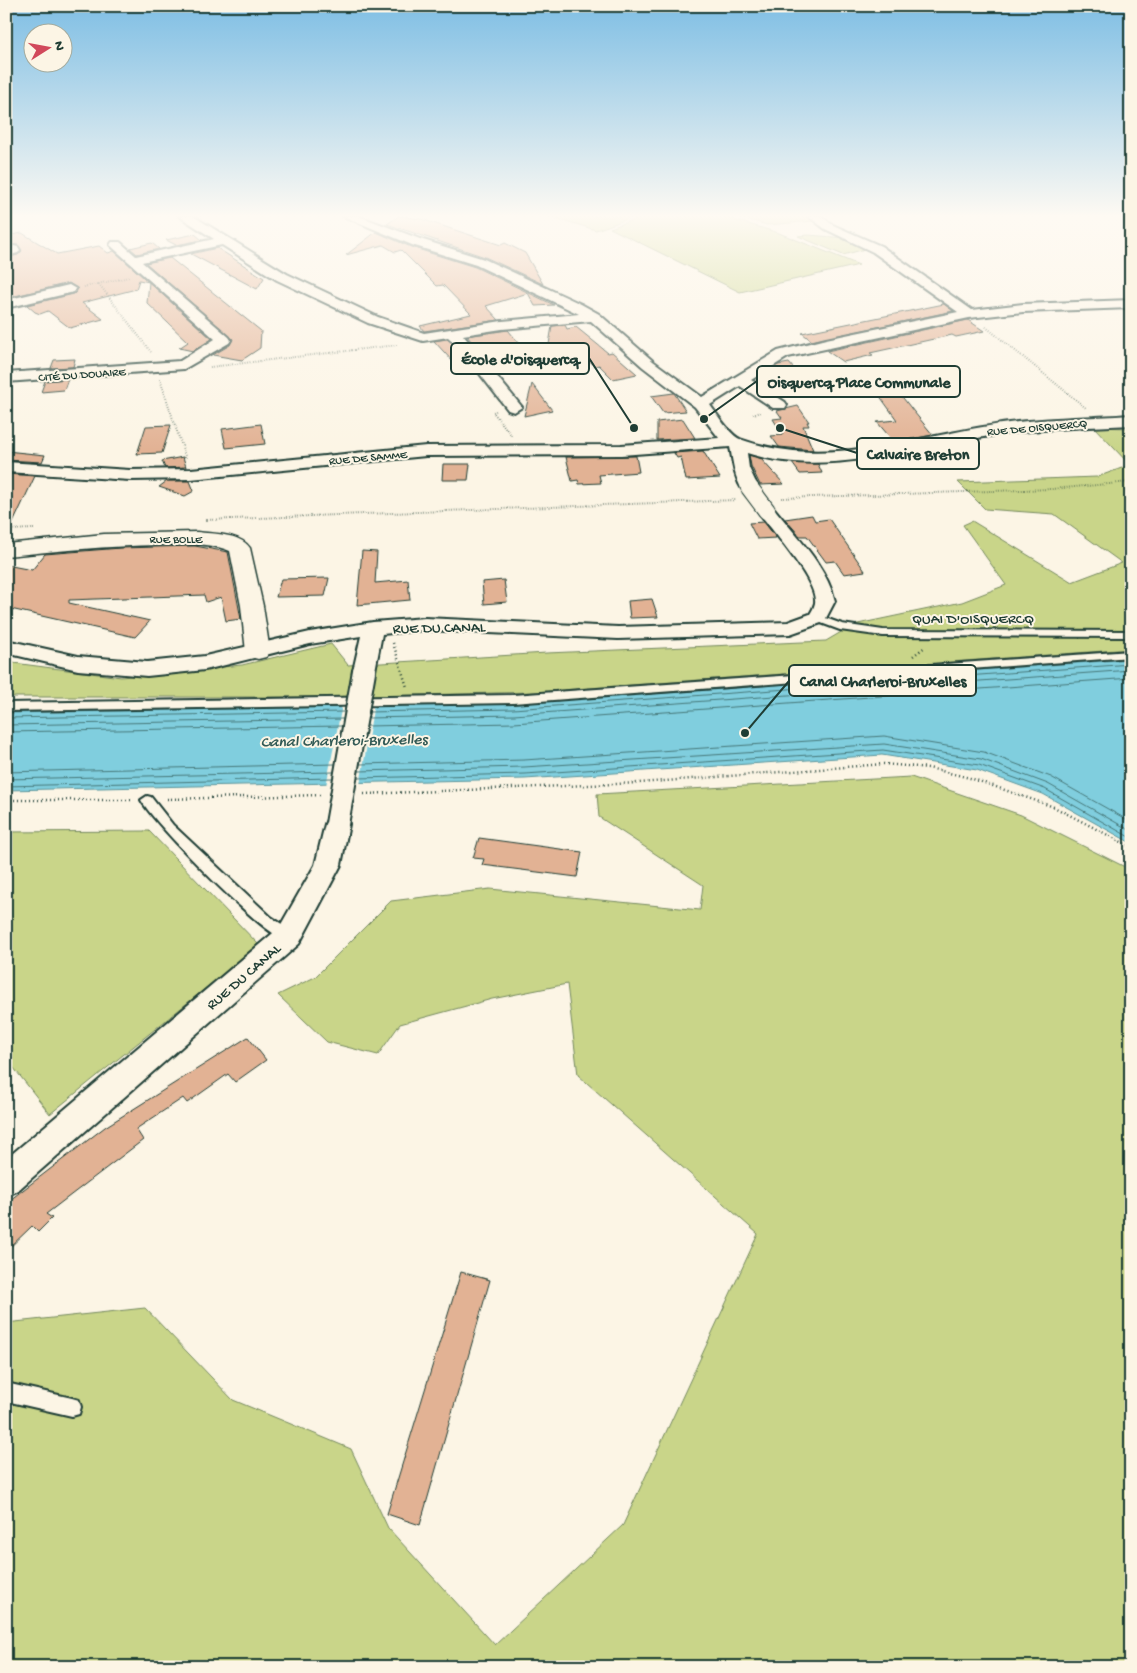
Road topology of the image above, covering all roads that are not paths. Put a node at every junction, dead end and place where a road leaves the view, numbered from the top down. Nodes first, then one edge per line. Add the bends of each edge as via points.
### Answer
1 (48, 294) edge
2 (173, 294) edge
3 (318, 294) edge
4 (548, 294) edge
5 (942, 294) edge
6 (6, 304) edge
7 (1131, 304) edge
8 (970, 314) junction
9 (594, 317) junction
10 (453, 334) junction
11 (6, 378) edge
12 (742, 380) junction
13 (701, 404) junction
14 (779, 405) dead end
15 (514, 407) dead end
16 (1131, 420) edge
17 (734, 443) junction
18 (6, 467) edge
19 (6, 550) edge
20 (817, 618) junction
21 (1131, 634) edge
22 (371, 636) junction
23 (6, 646) edge
24 (258, 652) junction
25 (1131, 654) edge
26 (6, 707) edge
27 (147, 800) road end
28 (289, 936) junction
29 (6, 1180) edge
30 (6, 1392) edge
31 (72, 1407) dead end

1 - 6 street
2 - 11 street, CITÉ DU DOUAIRE via 224,340 184,365
3 - 10 street via 373,320 427,338
4 - 9 street
5 - 8 street
7 - 8 street via 1024,308
8 - 12 street via 783,354
9 - 10 street via 502,325
9 - 13 street
10 - 15 street
12 - 13 street
12 - 14 street
13 - 17 street
16 - 17 street, RUE DE OISQUERCQ via 981,431 845,456 775,455
17 - 18 street, RUE DE SAMME via 621,450 426,451 191,474 130,476
17 - 20 street, bridge via 749,487 771,505 823,590 825,603
19 - 24 street, RUE BOLLE via 96,541 197,538 223,541 240,548
20 - 21 lane, QUAI D'OISQUERCQ via 840,627 883,633
20 - 22 street, RUE DU CANAL via 790,628 618,633 443,624
22 - 24 street via 310,638
22 - 28 street, RUE DU CANAL, bridge via 328,865
23 - 24 street via 78,663 147,669 204,663
25 - 26 lane via 513,699
27 - 28 lane via 169,828 266,921
28 - 29 street, RUE DU CANAL
30 - 31 lane

